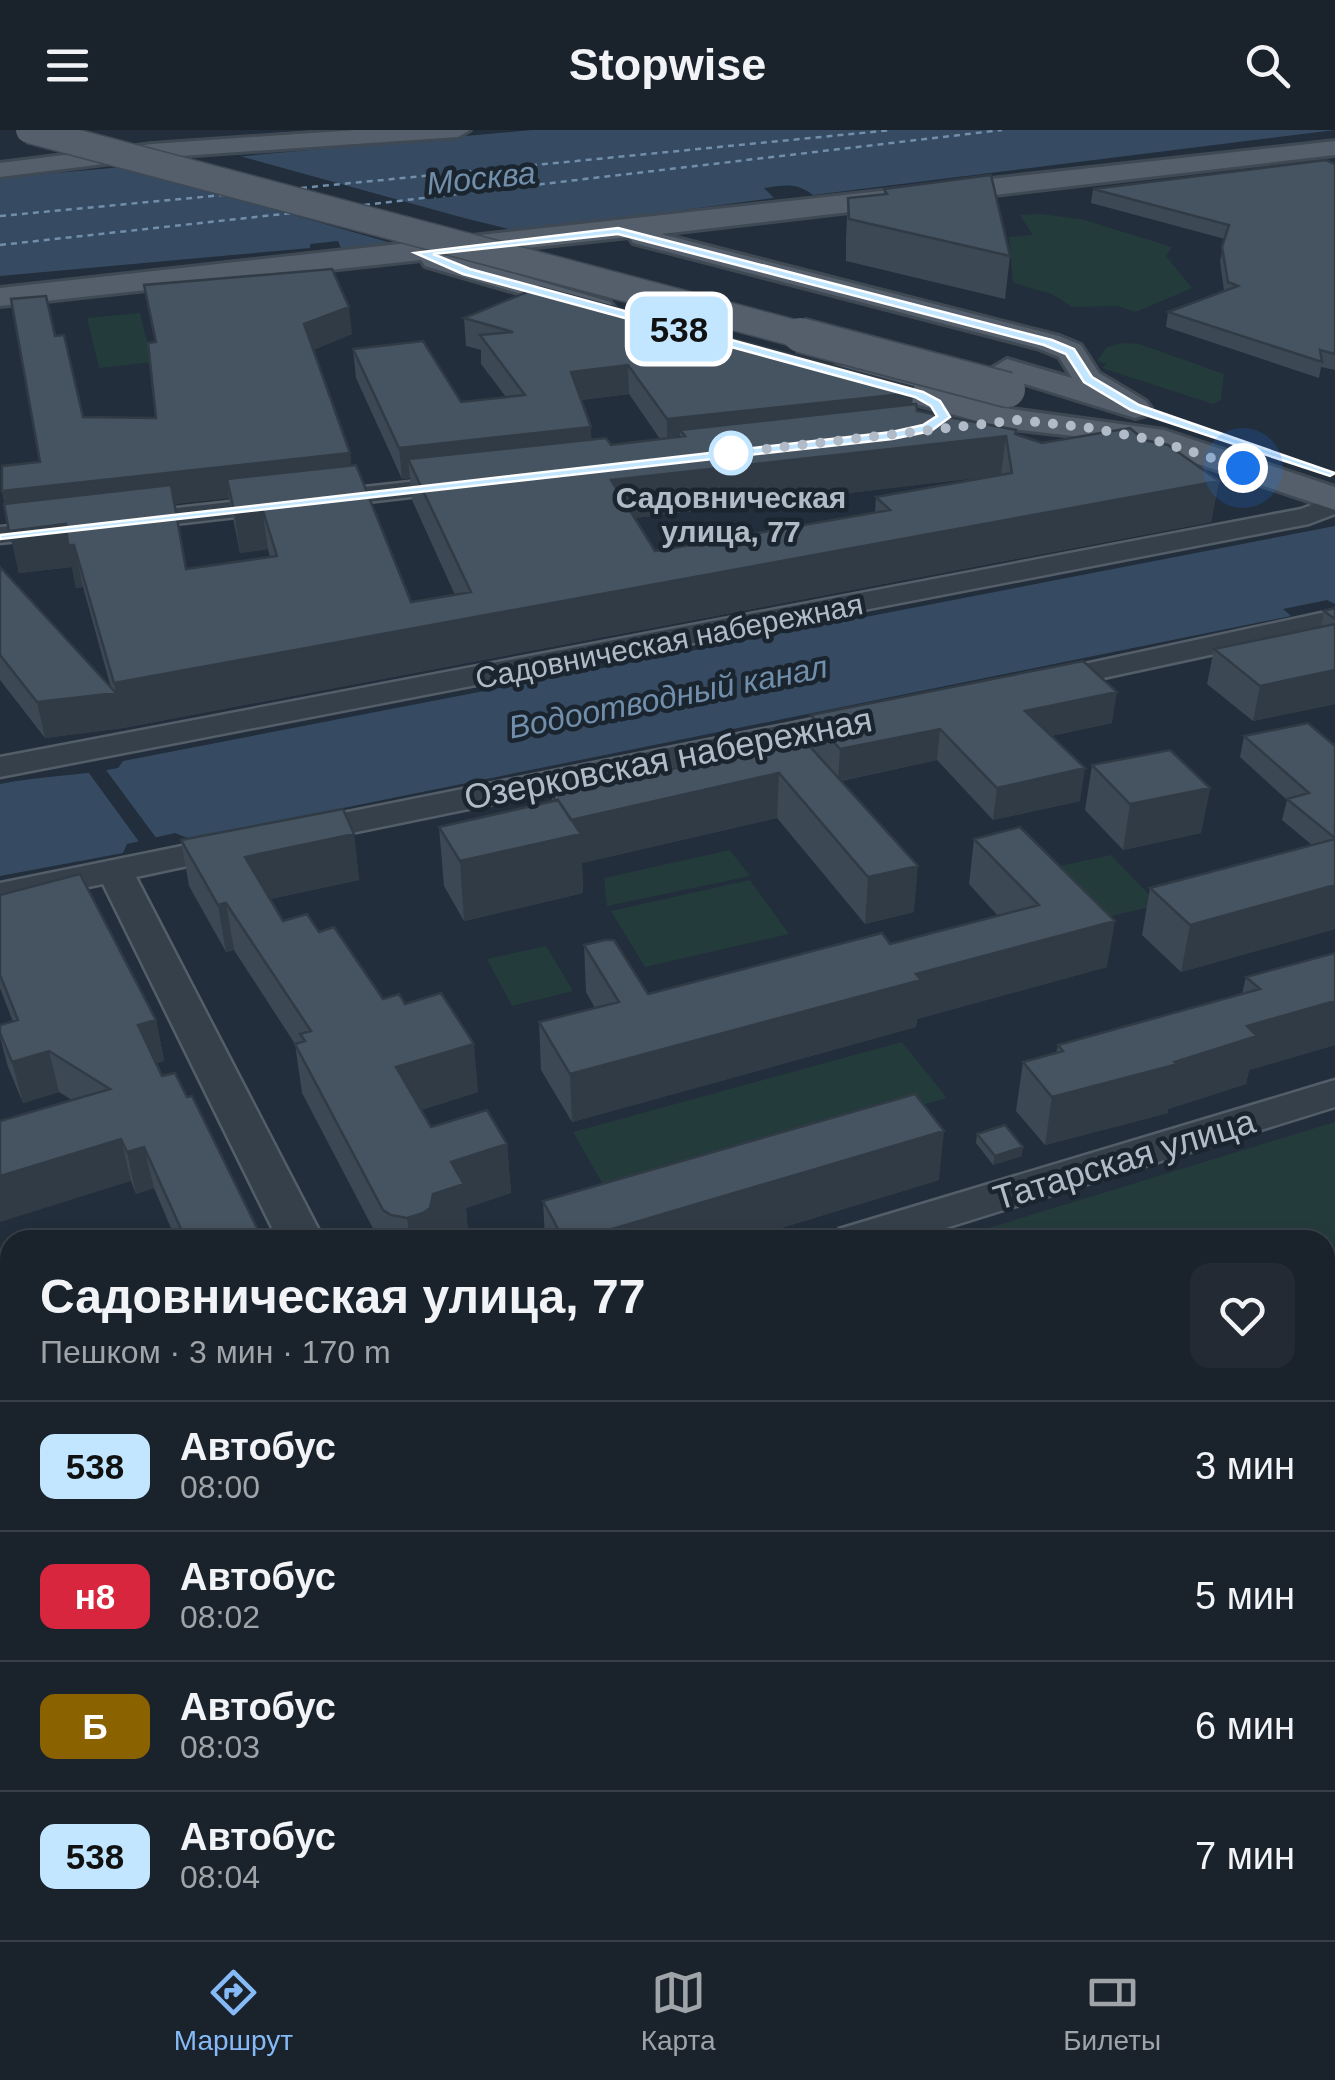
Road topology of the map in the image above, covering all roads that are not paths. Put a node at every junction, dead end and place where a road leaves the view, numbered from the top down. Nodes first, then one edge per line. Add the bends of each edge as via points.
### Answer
1 (29, 130) edge
2 (87, 130) edge
3 (355, 130) edge
4 (458, 130) edge
5 (1335, 150) edge
6 (9, 162) edge
7 (695, 222) junction
8 (735, 230) junction
9 (618, 231) junction
10 (661, 242) junction
11 (430, 258) junction
12 (734, 263) junction
13 (0, 297) edge
14 (1006, 382) junction
15 (919, 394) junction
16 (1335, 473) edge
17 (492, 480) edge
18 (1335, 502) edge
19 (0, 535) edge
20 (1335, 619) edge
21 (1016, 688) edge
22 (902, 711) edge
23 (0, 733) edge
24 (11, 764) edge
25 (115, 872) junction
26 (0, 894) edge
27 (1335, 1093) edge
28 (297, 1230) edge
29 (888, 1230) edge

1 - 14 main road, bridge
2 - 14 main road via 903,342
3 - 6 main road via 123,146
4 - 6 main road
5 - 7 main road
5 - 8 main road
7 - 9 main road
7 - 10 main road via 671,230
8 - 10 main road
8 - 12 main road via 706,242
9 - 10 main road
9 - 11 main road
10 - 11 main road
10 - 12 main road
11 - 13 main road
11 - 15 main road
12 - 14 main road
14 - 15 main road
14 - 15 street via 940,427 941,409
14 - 16 main road via 1135,408
14 - 18 main road via 1091,428 1182,448
17 - 19 street
18 - 24 street, Садовническая набережная via 1308,516 791,619
20 - 21 street
22 - 25 street, Озерковская набережная
23 - 24 street
25 - 26 street, Озерковская набережная
25 - 28 street
27 - 29 street, Татарская улица

